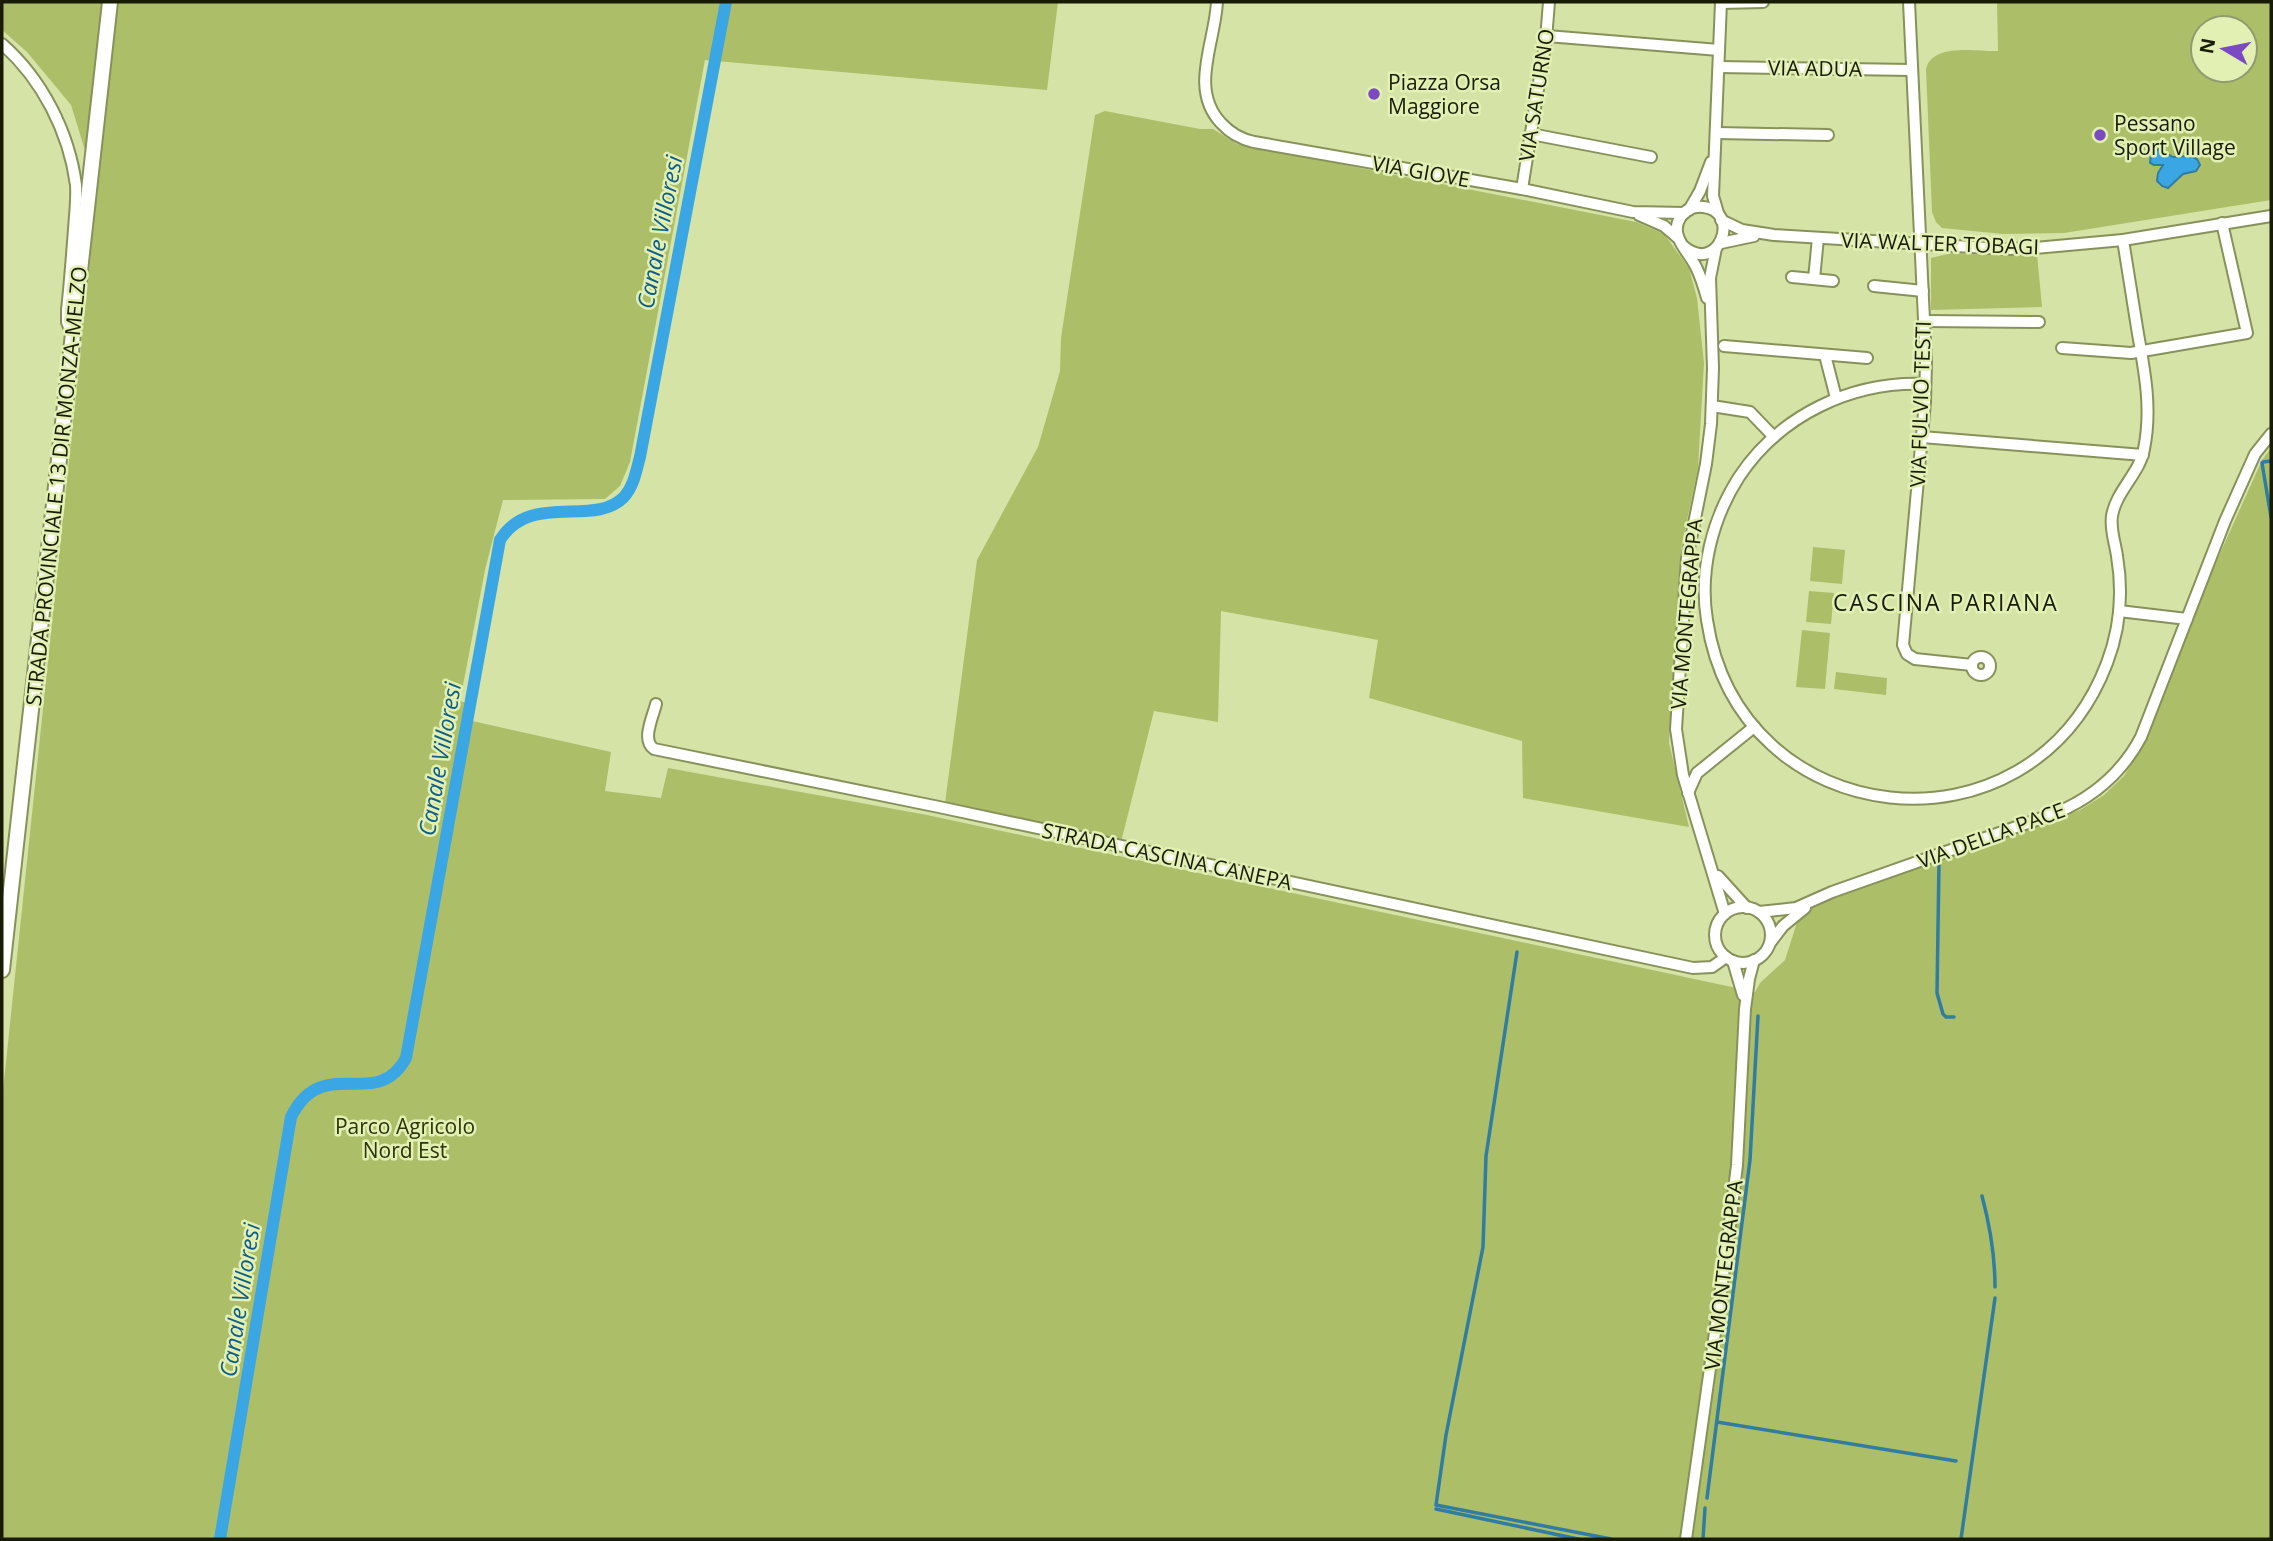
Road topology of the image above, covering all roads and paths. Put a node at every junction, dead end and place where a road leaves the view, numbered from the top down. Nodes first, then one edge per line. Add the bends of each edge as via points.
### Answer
1 (110, 2) edge
2 (1217, 2) edge
3 (1549, 2) edge
4 (1721, 2) edge
5 (1763, 2) edge
6 (1909, 2) edge
7 (1547, 36) junction
8 (2, 44) edge
9 (1719, 50) junction
10 (1719, 66) junction
11 (1912, 70) junction
12 (1717, 133) junction
13 (1531, 134) junction
14 (1828, 135) dead end
15 (1716, 146) junction
16 (1651, 157) dead end
17 (1522, 189) junction
18 (1687, 211) junction
19 (1633, 212) junction
20 (2271, 216) edge
21 (1720, 218) junction
22 (2222, 223) junction
23 (1774, 235) junction
24 (1818, 238) junction
25 (2123, 240) junction
26 (1680, 242) junction
27 (1920, 243) junction
28 (1718, 245) junction
29 (1793, 277) dead end
30 (1814, 279) junction
31 (1833, 281) dead end
32 (1874, 286) dead end
33 (1923, 291) junction
34 (1711, 311) junction
35 (1924, 321) junction
36 (2039, 322) dead end
37 (72, 335) junction
38 (1724, 346) dead end
39 (2062, 348) dead end
40 (2141, 351) junction
41 (1825, 355) junction
42 (1867, 358) dead end
43 (1925, 384) junction
44 (1836, 398) junction
45 (1712, 406) junction
46 (2271, 434) edge
47 (1774, 436) junction
48 (1922, 437) junction
49 (2143, 455) junction
50 (2119, 611) junction
51 (2187, 619) junction
52 (1972, 665) dead end
53 (656, 704) dead end
54 (1754, 727) junction
55 (1688, 793) junction
56 (1714, 871) junction
57 (1816, 900) junction
58 (1747, 908) junction
59 (1759, 912) junction
60 (1725, 914) junction
61 (1770, 944) junction
62 (1730, 959) junction
63 (1754, 960) junction
64 (2, 970) edge
65 (1745, 1009) junction
66 (1686, 1539) edge

1 - 37 main road, STRADA PROVINCIALE 13 DIR MONZA-MELZO
2 - 17 street, VIA GIOVE via 1204,85 1215,117 1229,131 1248,141
3 - 7 street, VIA SATURNO
4 - 5 street
4 - 9 street
6 - 11 street, VIA FULVIO TESTI
7 - 9 street
7 - 13 street, VIA SATURNO
8 - 37 street via 23,65 57,118 71,162 76,198 66,310
9 - 10 street
10 - 11 street, VIA ADUA
10 - 12 street
11 - 27 street, VIA FULVIO TESTI
12 - 14 street
12 - 15 street
13 - 16 street
13 - 17 street, VIA SATURNO
15 - 18 street via 1702,187
15 - 21 street via 1713,196
17 - 19 street, VIA GIOVE
18 - 19 street, VIA GIOVE
18 - 21 street via 1700,206
18 - 26 street via 1678,223
19 - 26 street, VIA GIOVE via 1660,224
20 - 22 street, VIA WALTER TOBAGI
21 - 23 street, VIA WALTER TOBAGI via 1742,230
21 - 28 street via 1724,229
22 - 25 street, VIA WALTER TOBAGI
22 - 40 street via 2247,333
23 - 24 street, VIA WALTER TOBAGI
23 - 28 street, VIA WALTER TOBAGI via 1738,237
24 - 27 street, VIA WALTER TOBAGI
24 - 30 street
25 - 27 street, VIA WALTER TOBAGI via 2005,249
25 - 40 street
26 - 28 street via 1702,254
26 - 34 street, VIA MONTEGRAPPA via 1699,274
27 - 33 street, VIA FULVIO TESTI
28 - 34 street, VIA MONTEGRAPPA via 1711,268
29 - 30 street
30 - 31 street
32 - 33 street
33 - 35 street, VIA FULVIO TESTI
34 - 45 street, VIA MONTEGRAPPA
35 - 36 street
35 - 43 street, VIA FULVIO TESTI
37 - 64 main road, STRADA PROVINCIALE 13 DIR MONZA-MELZO
38 - 41 street
39 - 40 street
40 - 49 street via 2149,401
41 - 42 street
41 - 44 street
43 - 44 street via 1874,387
43 - 48 street, VIA FULVIO TESTI
44 - 47 street
45 - 47 street via 1750,412
45 - 55 street, VIA MONTEGRAPPA via 1687,558 1681,637 1676,735
46 - 51 street, VIA DELLA PACE via 2247,471
47 - 54 street via 1727,499 1714,529 1706,574 1706,615 1717,662 1734,699
48 - 49 street
48 - 52 street, VIA FULVIO TESTI via 1903,646 1915,659
49 - 50 street via 2112,516
50 - 51 street
50 - 54 street via 2108,663 2076,720 2030,763 1979,789 1921,800 1857,793 1806,771
51 - 57 street, VIA DELLA PACE via 2141,737 2125,763 2099,789 2056,813
53 - 62 street, STRADA CASCINA CANEPA via 647,739 654,749 1693,968 1709,968
54 - 55 street via 1707,763
55 - 56 street, VIA MONTEGRAPPA
56 - 58 street, VIA MONTEGRAPPA
56 - 60 street, VIA MONTEGRAPPA
57 - 59 street, VIA DELLA PACE via 1786,910
57 - 61 street, VIA DELLA PACE via 1787,922
58 - 59 street
58 - 60 street
59 - 61 street via 1769,924
60 - 62 street via 1715,937
61 - 63 street
62 - 63 street
62 - 65 street, VIA MONTEGRAPPA
63 - 65 street, VIA MONTEGRAPPA
65 - 66 street, VIA MONTEGRAPPA via 1735,1178

